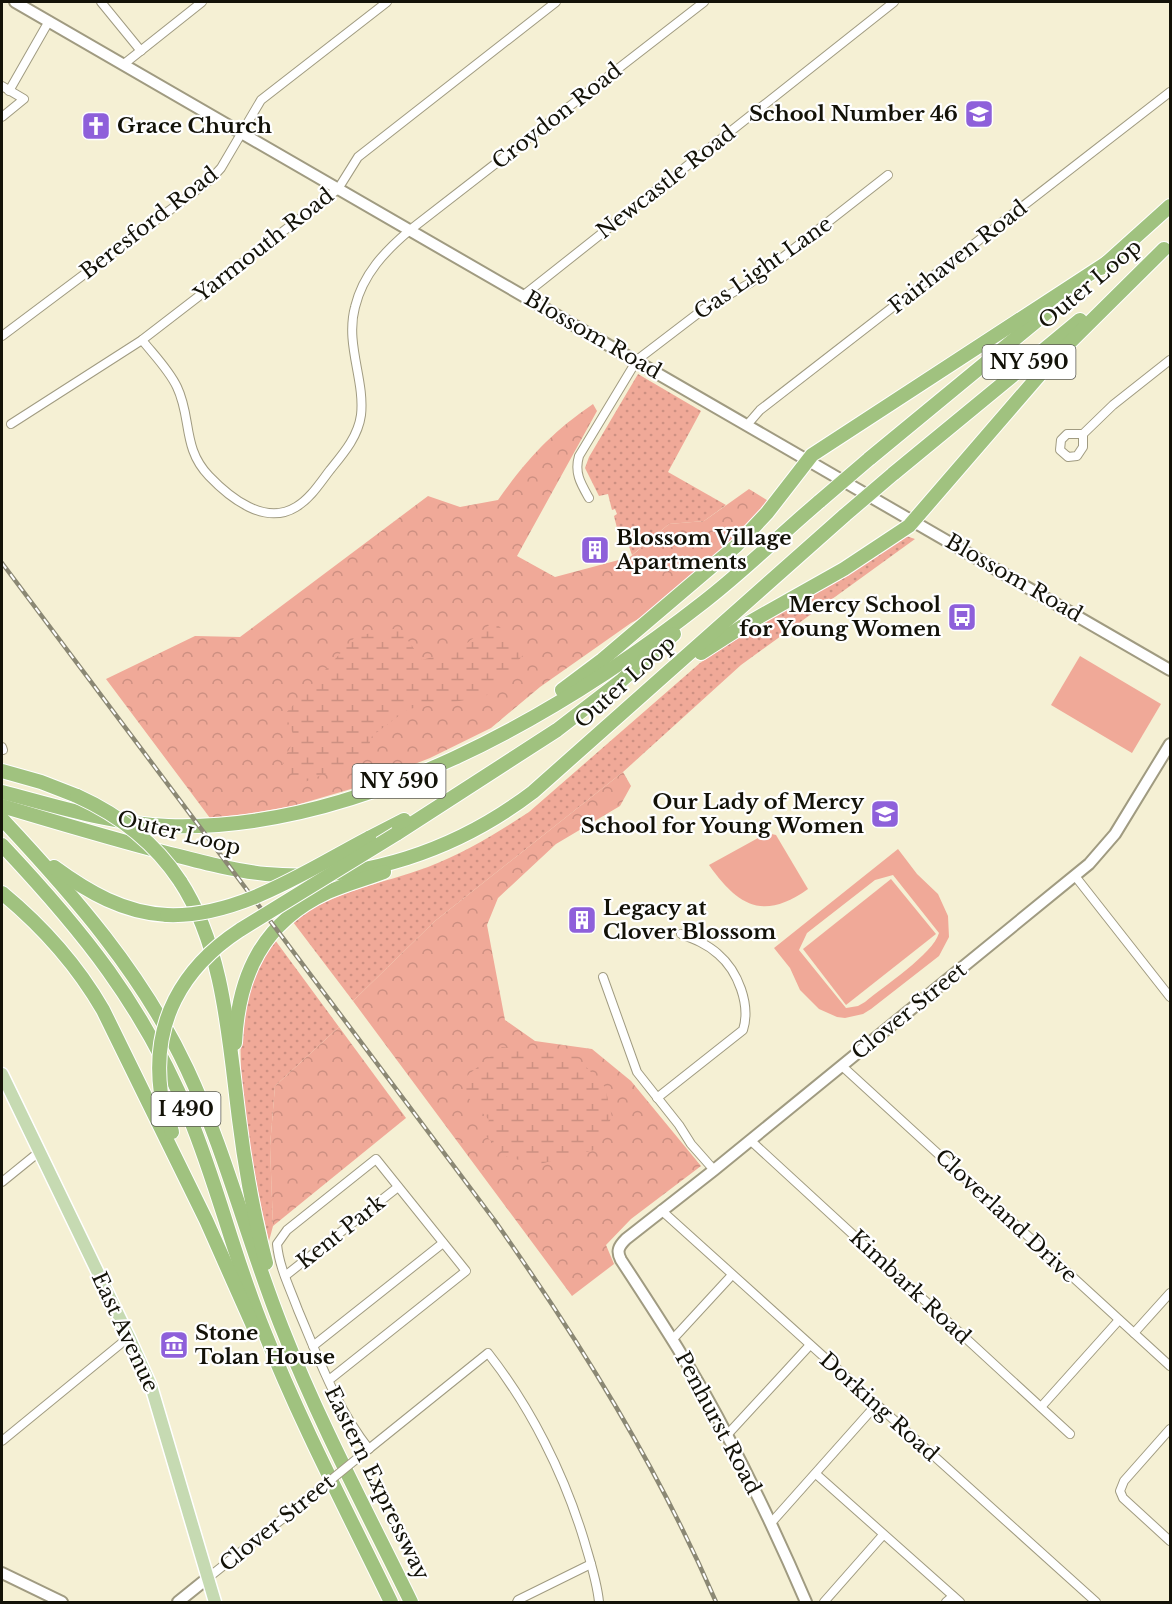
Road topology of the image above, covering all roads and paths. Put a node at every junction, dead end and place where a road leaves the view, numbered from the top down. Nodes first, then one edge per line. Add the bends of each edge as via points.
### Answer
1 (15, 2) edge
2 (101, 2) edge
3 (202, 2) edge
4 (387, 2) edge
5 (556, 2) edge
6 (704, 2) edge
7 (894, 2) edge
8 (49, 21) junction
9 (141, 51) junction
10 (124, 64) junction
11 (2, 86) edge
12 (9, 91) junction
13 (1170, 92) edge
14 (2, 117) edge
15 (242, 133) junction
16 (888, 175) dead end
17 (338, 189) junction
18 (1170, 206) edge
19 (410, 231) junction
20 (1167, 246) edge
21 (1108, 262) junction
22 (524, 295) junction
23 (2, 336) edge
24 (142, 339) junction
25 (637, 360) junction
26 (1170, 360) edge
27 (11, 424) dead end
28 (747, 425) junction
29 (1083, 434) dead end
30 (808, 459) junction
31 (589, 498) dead end
32 (914, 520) junction
33 (744, 569) junction
34 (1170, 670) edge
35 (645, 692) junction
36 (1170, 744) edge
37 (459, 755) junction
38 (498, 770) junction
39 (2, 771) edge
40 (2, 792) edge
41 (2, 806) edge
42 (2, 814) edge
43 (2, 819) edge
44 (459, 838) junction
45 (117, 839) junction
46 (22, 841) junction
47 (2, 845) edge
48 (1075, 876) junction
49 (2, 893) edge
50 (681, 934) dead end
51 (603, 977) dead end
52 (1170, 997) edge
53 (842, 1065) junction
54 (2, 1074) edge
55 (236, 1096) junction
56 (657, 1098) junction
57 (750, 1140) junction
58 (39, 1152) junction
59 (714, 1170) junction
60 (2, 1182) edge
61 (398, 1187) junction
62 (662, 1210) junction
63 (206, 1220) junction
64 (443, 1243) junction
65 (618, 1251) joint
66 (732, 1275) junction
67 (285, 1276) junction
68 (1170, 1293) edge
69 (1119, 1320) junction
70 (1134, 1333) junction
71 (129, 1337) junction
72 (673, 1339) junction
73 (810, 1345) junction
74 (313, 1346) junction
75 (297, 1364) junction
76 (1170, 1366) edge
77 (329, 1380) junction
78 (876, 1405) junction
79 (1041, 1407) junction
80 (300, 1413) junction
81 (1170, 1429) edge
82 (1070, 1434) dead end
83 (727, 1435) junction
84 (2, 1441) edge
85 (367, 1451) junction
86 (816, 1474) junction
87 (771, 1523) junction
88 (355, 1526) junction
89 (883, 1535) junction
90 (1170, 1541) edge
91 (384, 1545) junction
92 (591, 1564) junction
93 (2, 1572) edge
94 (208, 1577) junction
95 (953, 1596) junction
96 (62, 1602) edge
97 (178, 1602) edge
98 (215, 1602) edge
99 (381, 1602) edge
100 (391, 1602) edge
101 (411, 1602) edge
102 (416, 1602) edge
103 (518, 1602) edge
104 (599, 1602) edge
105 (806, 1602) edge
106 (824, 1602) edge
107 (946, 1602) edge
108 (960, 1602) edge
109 (1096, 1602) edge

1 - 8 street, Blossom Road
2 - 9 street
3 - 9 street
4 - 15 street, Beresford Road via 261,100
5 - 17 street, Yarmouth Road via 358,157
6 - 19 street, Croydon Road
7 - 22 street, Newcastle Road
8 - 10 street, Blossom Road
8 - 12 street
9 - 10 street
10 - 15 street, Blossom Road
11 - 12 street
12 - 14 street via 24,99
13 - 28 street, Fairhaven Road via 760,410
15 - 17 street, Blossom Road
15 - 23 street, Beresford Road via 210,180
16 - 25 street, Gas Light Lane via 750,283 705,308
17 - 19 street, Blossom Road
17 - 24 street, Yarmouth Road
18 - 21 highway, Outer Loop / NY 590
19 - 22 street, Blossom Road
19 - 24 street, Croydon Road via 378,260 355,307 352,339 361,412 355,435 312,493 292,510 275,513 251,508 209,476 192,449 177,387
20 - 32 highway via 1065,346
20 - 35 highway, Outer Loop / NY 590, bridge via 893,474
21 - 30 highway
21 - 33 highway, Outer Loop / NY 590, bridge via 869,459
22 - 25 street, Blossom Road
24 - 27 street, Yarmouth Road
25 - 28 street, Blossom Road
25 - 31 street via 579,456 577,476
26 - 29 street
28 - 30 street, Blossom Road
30 - 32 street, Blossom Road
30 - 37 highway via 747,535 596,666
32 - 34 street, Blossom Road
32 - 35 highway via 844,570 723,638
33 - 37 highway, Outer Loop / NY 590 via 602,675
33 - 38 highway via 616,685
35 - 44 highway, Outer Loop / NY 590 via 533,792
36 - 48 street, Clover Street via 1115,834
37 - 40 highway, Outer Loop / NY 590 via 329,804 217,825 123,822
38 - 46 highway, bridge via 243,902 208,912 167,915 98,896
38 - 63 highway, bridge via 218,945 181,988 166,1021 160,1054 161,1094
39 - 55 highway, bridge via 77,796 109,813 162,857 180,881 201,918 213,954
41 - 45 highway, Outer Loop / NY 590
42 - 45 highway
43 - 46 highway, Eastern Expressway / I 490
44 - 45 highway, Outer Loop / NY 590 via 375,867 301,875 239,870
44 - 55 highway via 414,861 323,894 298,909 270,935 252,963 240,998 235,1034
46 - 75 highway, Eastern Expressway / I 490 via 114,947 177,1047 210,1122 268,1294
47 - 80 highway, Eastern Expressway / I 490 via 89,943 126,994 158,1049 189,1118 255,1308
48 - 52 street
48 - 53 street, Clover Street
49 - 63 highway via 54,943 101,1006
50 - 56 street via 719,954 736,977 745,1000 747,1020 743,1030
51 - 56 street via 637,1072
53 - 57 street, Clover Street
53 - 69 street, Cloverland Drive
54 - 58 main road, East Avenue
55 - 75 highway via 264,1255
56 - 59 street
57 - 59 street, Clover Street
57 - 79 street, Kimbark Road
58 - 60 street
58 - 71 main road, East Avenue
59 - 62 street, Clover Street
61 - 64 street
61 - 67 street, Kent Park
61 - 67 street via 376,1159 282,1235 277,1244
62 - 65 street, Clover Street via 626,1239
62 - 66 street, Dorking Road
63 - 80 highway via 251,1323
64 - 74 street
64 - 77 street via 466,1271
65 - 72 street, Penhurst Road
66 - 72 street
66 - 73 street, Dorking Road
67 - 74 street
68 - 70 street
69 - 70 street, Cloverland Drive
69 - 79 street
70 - 76 street, Cloverland Drive
71 - 84 street
71 - 94 main road, East Avenue via 156,1400
72 - 83 street, Penhurst Road
73 - 78 street, Dorking Road
73 - 83 street
74 - 77 street
75 - 91 highway, Eastern Expressway / I 490
77 - 85 street
78 - 86 street
78 - 109 street, Dorking Road
79 - 82 street, Kimbark Road
80 - 88 highway, Eastern Expressway / I 490
81 - 90 street via 1124,1481 1120,1491
83 - 87 street, Penhurst Road
85 - 92 street, Clover Street via 488,1353 510,1383 551,1456 574,1508
85 - 94 street, Clover Street, bridge
86 - 87 street
86 - 89 street
87 - 105 street, Penhurst Road
88 - 99 highway
88 - 100 highway, Eastern Expressway / I 490
89 - 95 street
89 - 106 street
91 - 101 highway, Eastern Expressway / I 490
91 - 102 highway
92 - 103 street
92 - 104 street
93 - 96 street
94 - 97 street, Clover Street
94 - 98 main road, East Avenue
95 - 107 street
95 - 108 street

